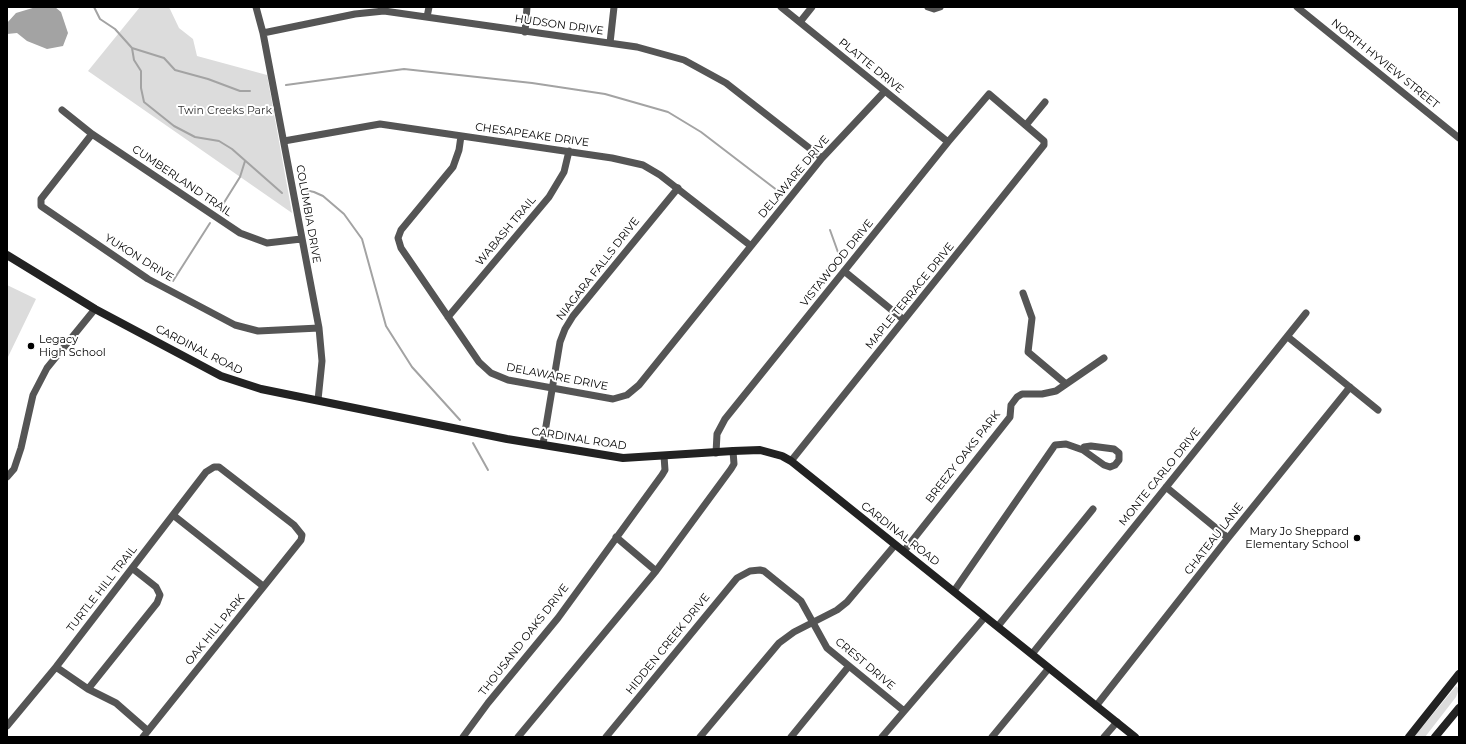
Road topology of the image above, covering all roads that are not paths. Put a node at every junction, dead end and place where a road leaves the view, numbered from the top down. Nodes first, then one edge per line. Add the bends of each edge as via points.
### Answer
1 (256, 7) edge
2 (429, 7) edge
3 (527, 7) edge
4 (614, 7) edge
5 (781, 7) edge
6 (812, 7) edge
7 (928, 7) edge
8 (940, 7) edge
9 (1297, 7) edge
10 (355, 10) edge
11 (427, 17) junction
12 (800, 22) junction
13 (525, 32) junction
14 (263, 33) junction
15 (610, 43) junction
16 (884, 91) junction
17 (1044, 102) dead end
18 (62, 110) dead end
19 (1026, 125) junction
20 (92, 134) junction
21 (461, 136) junction
22 (1459, 138) edge
23 (284, 141) junction
24 (948, 142) junction
25 (569, 152) junction
26 (822, 158) junction
27 (678, 188) junction
28 (301, 239) junction
29 (751, 246) junction
30 (7, 255) edge
31 (844, 271) junction
32 (1023, 293) dead end
33 (95, 309) junction
34 (1306, 313) dead end
35 (448, 317) junction
36 (904, 320) junction
37 (319, 328) junction
38 (1288, 337) junction
39 (1104, 358) dead end
40 (1066, 384) junction
41 (1350, 387) junction
42 (553, 389) junction
43 (318, 400) junction
44 (1378, 410) dead end
45 (543, 444) junction
46 (1083, 450) junction
47 (733, 451) junction
48 (716, 452) junction
49 (664, 456) junction
50 (791, 461) junction
51 (7, 477) edge
52 (1166, 487) junction
53 (1093, 509) dead end
54 (173, 515) junction
55 (302, 535) joint
56 (616, 537) junction
57 (1228, 538) junction
58 (895, 545) junction
59 (904, 551) junction
60 (132, 568) junction
61 (656, 571) junction
62 (750, 571) joint
63 (263, 586) junction
64 (954, 591) junction
65 (985, 617) junction
66 (813, 622) junction
67 (998, 626) junction
68 (1032, 654) junction
69 (849, 666) junction
70 (56, 667) junction
71 (1049, 668) junction
72 (1458, 677) edge
73 (88, 689) junction
74 (1096, 706) junction
75 (1459, 708) edge
76 (904, 711) junction
77 (1116, 722) junction
78 (7, 726) edge
79 (148, 731) junction
80 (143, 737) edge
81 (463, 737) edge
82 (518, 737) edge
83 (606, 737) edge
84 (700, 737) edge
85 (791, 737) edge
86 (882, 737) edge
87 (992, 737) edge
88 (1104, 737) edge
89 (1135, 737) edge
90 (1409, 737) edge
91 (1435, 737) edge

1 - 14 street, COLUMBIA DRIVE
2 - 11 street
3 - 13 street
4 - 15 street
5 - 12 street, PLATTE DRIVE
6 - 12 street
7 - 8 street
9 - 22 street, NORTH HYVIEW STREET
10 - 11 street, HUDSON DRIVE
10 - 14 street, HUDSON DRIVE
11 - 13 street, HUDSON DRIVE
12 - 16 street, PLATTE DRIVE
13 - 15 street, HUDSON DRIVE
14 - 23 street, COLUMBIA DRIVE
15 - 26 street, HUDSON DRIVE via 661,53 684,60 705,71 726,83
16 - 24 street, PLATTE DRIVE
16 - 26 street, DELAWARE DRIVE
17 - 19 street
18 - 20 street, CUMBERLAND TRAIL
19 - 24 street, VISTAWOOD DRIVE via 988,94
19 - 36 street, MAPLE TERRACE DRIVE via 1045,144
20 - 28 street, CUMBERLAND TRAIL via 240,233 267,242
20 - 37 street, YUKON DRIVE via 41,199 41,206 148,279 235,325 258,331
21 - 23 street, CHESAPEAKE DRIVE via 380,124
21 - 25 street, CHESAPEAKE DRIVE
21 - 35 street, DELAWARE DRIVE via 453,167 401,230 398,238 401,248
23 - 28 street, COLUMBIA DRIVE
24 - 31 street, VISTAWOOD DRIVE
25 - 27 street, CHESAPEAKE DRIVE via 643,165
25 - 35 street, WABASH TRAIL via 564,172 549,197
26 - 29 street, DELAWARE DRIVE
27 - 29 street, CHESAPEAKE DRIVE
27 - 42 street, NIAGARA FALLS DRIVE via 573,316 560,342
28 - 37 street, COLUMBIA DRIVE
29 - 42 street, DELAWARE DRIVE via 633,390 613,399
30 - 33 street, CARDINAL ROAD
31 - 36 street
31 - 48 street, VISTAWOOD DRIVE via 725,419 717,434
32 - 40 street via 1032,318 1028,352
33 - 43 street, CARDINAL ROAD via 232,381
33 - 51 street via 47,368 33,395 21,448 14,469
34 - 38 street, MONTE CARLO DRIVE
35 - 42 street, DELAWARE DRIVE via 479,362 491,373 508,380
36 - 50 street, MAPLE TERRACE DRIVE
37 - 43 street, COLUMBIA DRIVE via 322,361
38 - 41 street
38 - 52 street, MONTE CARLO DRIVE
39 - 40 street, BREEZY OAKS PARK
40 - 59 street, BREEZY OAKS PARK via 1048,394 1027,393 1017,397 1011,405 1010,417
41 - 44 street
41 - 57 street, CHATEAU LANE
42 - 45 street, NIAGARA FALLS DRIVE
43 - 45 street, CARDINAL ROAD
45 - 49 street, CARDINAL ROAD via 623,458
46 - 46 street via 1084,447 1091,446 1110,448 1119,453 1119,460 1115,465 1107,466
46 - 64 street via 1066,444 1055,445
47 - 48 street, CARDINAL ROAD
47 - 50 street, CARDINAL ROAD via 760,450
47 - 61 street via 734,464 731,470
48 - 49 street, CARDINAL ROAD
49 - 56 street, THOUSAND OAKS DRIVE via 665,470
50 - 58 street, CARDINAL ROAD
52 - 57 street
52 - 68 street, MONTE CARLO DRIVE
53 - 67 street
54 - 55 street, TURTLE HILL TRAIL via 206,472 219,467 294,525
54 - 60 street, TURTLE HILL TRAIL
54 - 63 street
55 - 63 street, OAK HILL PARK via 301,540
56 - 61 street
56 - 81 street, THOUSAND OAKS DRIVE via 558,618
57 - 74 street, CHATEAU LANE
58 - 59 street, CARDINAL ROAD
58 - 66 street via 847,602
59 - 64 street, CARDINAL ROAD
60 - 70 street, TURTLE HILL TRAIL
60 - 73 street via 156,587 160,596
61 - 82 street
62 - 66 street, CREST DRIVE via 764,571 795,594 807,607
62 - 83 street, HIDDEN CREEK DRIVE via 736,578
63 - 79 street, OAK HILL PARK
64 - 65 street, CARDINAL ROAD
65 - 67 street, CARDINAL ROAD
65 - 76 street
66 - 69 street, CREST DRIVE via 827,648
66 - 84 street via 780,642
67 - 68 street, CARDINAL ROAD
68 - 71 street, CARDINAL ROAD
69 - 76 street, CREST DRIVE
69 - 85 street
70 - 73 street
70 - 78 street, TURTLE HILL TRAIL
71 - 74 street, CARDINAL ROAD
71 - 87 street
72 - 90 street
73 - 79 street via 116,703
74 - 77 street, CARDINAL ROAD
75 - 91 street
76 - 86 street
77 - 88 street
77 - 89 street, CARDINAL ROAD
79 - 80 street, OAK HILL PARK

